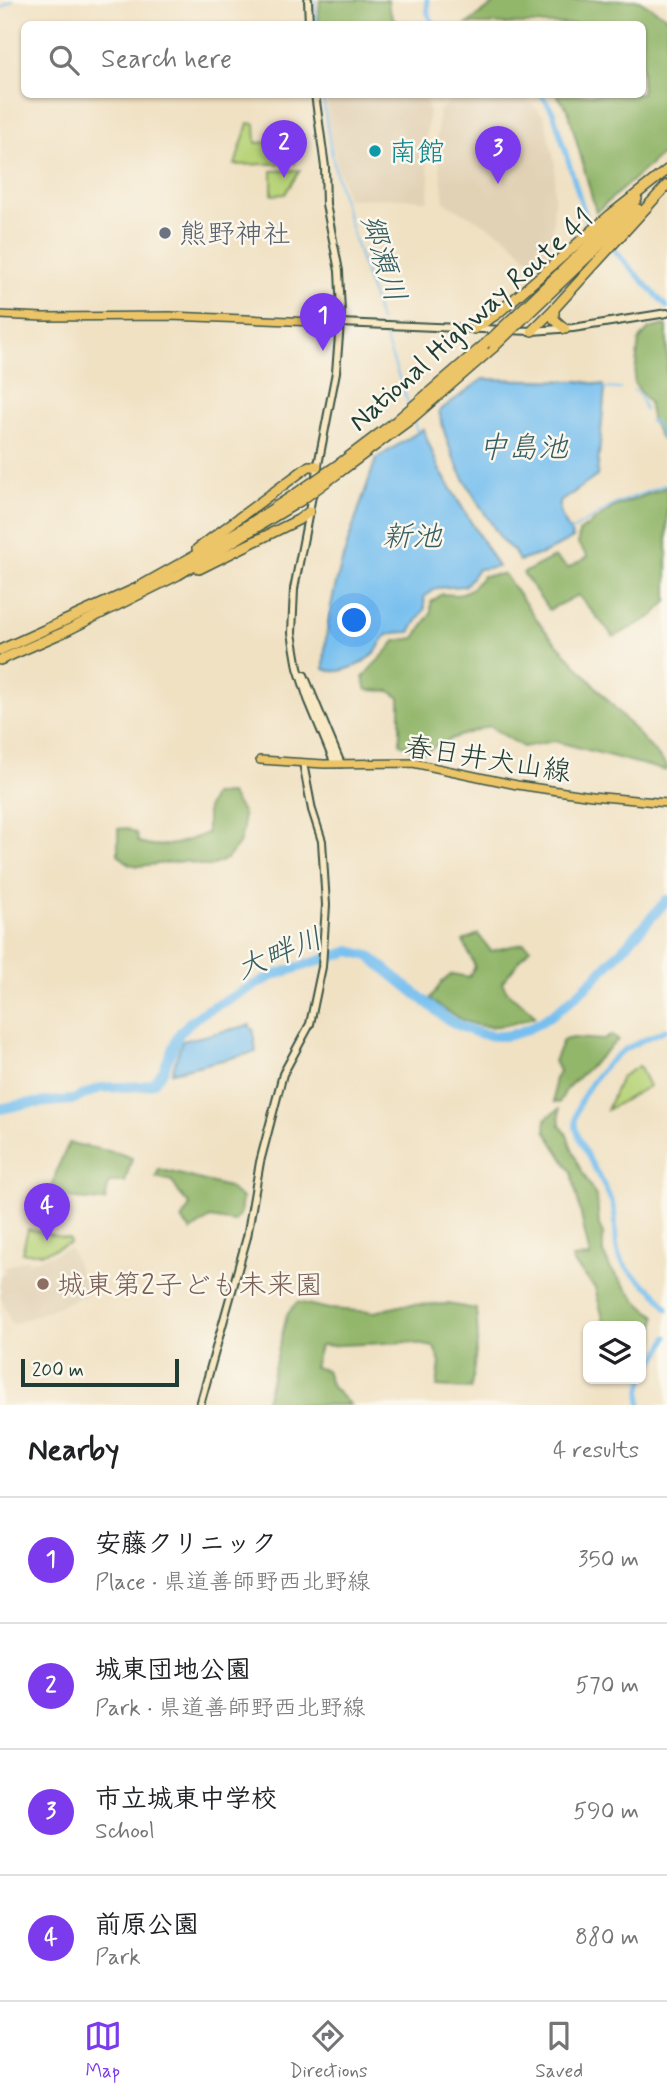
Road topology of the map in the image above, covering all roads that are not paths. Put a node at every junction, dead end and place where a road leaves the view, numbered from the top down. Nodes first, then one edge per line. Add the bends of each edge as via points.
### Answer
1 (308, 0) edge
2 (309, 21) edge
3 (316, 98) edge
4 (667, 170) edge
5 (667, 183) edge
6 (619, 222) junction
7 (582, 251) junction
8 (554, 309) junction
9 (497, 314) junction
10 (665, 314) edge
11 (0, 315) edge
12 (340, 323) junction
13 (474, 329) junction
14 (565, 329) junction
15 (498, 330) junction
16 (531, 331) junction
17 (317, 467) junction
18 (297, 498) junction
19 (309, 512) junction
20 (137, 588) junction
21 (64, 632) junction
22 (0, 650) edge
23 (0, 660) edge
24 (260, 760) dead end
25 (303, 763) junction
26 (338, 764) junction
27 (667, 803) edge
28 (200, 1405) edge

1 - 2 main road
3 - 12 main road via 326,204 339,271
4 - 6 highway, National Highway Route 41
5 - 6 highway, National Highway Route 41
6 - 7 highway, National Highway Route 41
6 - 7 highway
6 - 8 highway via 597,263
7 - 9 highway
7 - 18 highway, National Highway Route 41, bridge via 489,346 397,425
8 - 14 highway via 555,319
8 - 16 highway
9 - 13 highway
9 - 15 highway
10 - 14 main road
11 - 12 main road
12 - 13 main road
12 - 17 main road via 336,372
13 - 15 main road
14 - 16 main road
15 - 16 main road
17 - 19 main road
17 - 20 highway via 309,466
18 - 20 highway, National Highway Route 41
18 - 21 highway, National Highway Route 41 via 177,575
19 - 21 highway via 138,601
19 - 26 main road via 293,589 292,633
20 - 22 highway, National Highway Route 41
21 - 23 highway, National Highway Route 41
24 - 25 main road, 春日井犬山線
25 - 26 main road, 春日井犬山線
25 - 28 main road via 321,841 326,905 322,967 313,1016 283,1074 247,1237
26 - 27 main road, 春日井犬山線 via 414,763 517,785

